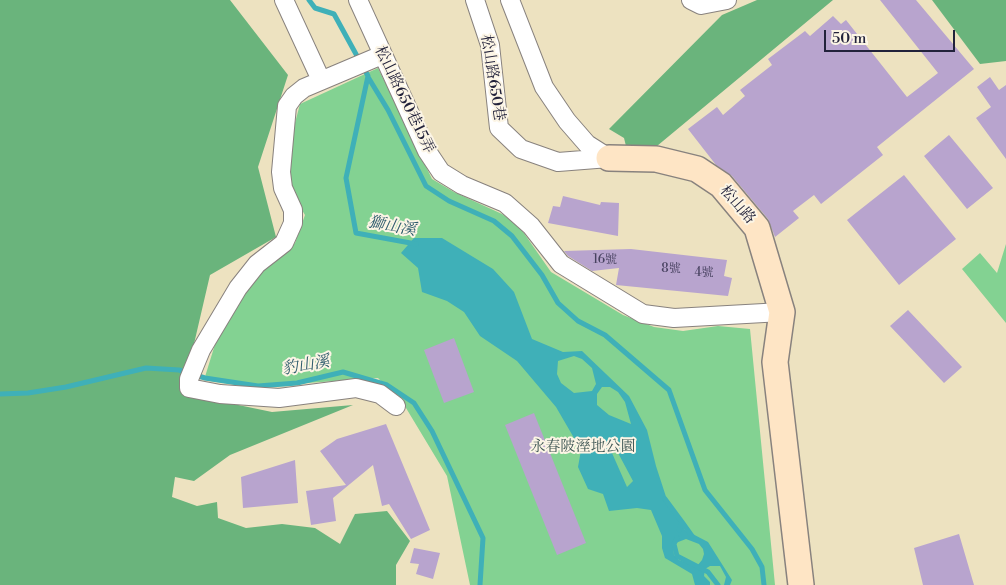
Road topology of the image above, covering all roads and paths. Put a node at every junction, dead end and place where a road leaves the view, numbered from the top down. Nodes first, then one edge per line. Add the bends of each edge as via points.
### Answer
1 (284, 0) edge
2 (358, 0) edge
3 (475, 0) edge
4 (510, 0) edge
5 (692, 0) edge
6 (727, 0) edge
7 (382, 55) junction
8 (321, 80) junction
9 (609, 158) junction
10 (782, 312) junction
11 (392, 389) dead end
12 (801, 585) edge

1 - 8 street
2 - 7 street, 松山路650巷15弄
3 - 9 street, 松山路650巷 via 490,45 500,128 521,149 558,162
4 - 9 street via 544,87 587,144
5 - 6 street via 700,5
7 - 8 street
7 - 10 street, 松山路650巷15弄 via 404,115 441,172 505,204 531,226 561,264 643,314 674,318
8 - 11 street via 294,96 288,106 281,172 283,188 293,210 293,224 284,243 257,264 238,288 191,373 189,388 220,394 279,398 356,388 380,394 396,406
9 - 10 street, 松山路 via 656,159 697,169 721,184 757,228
10 - 12 street, 松山路 via 775,362

